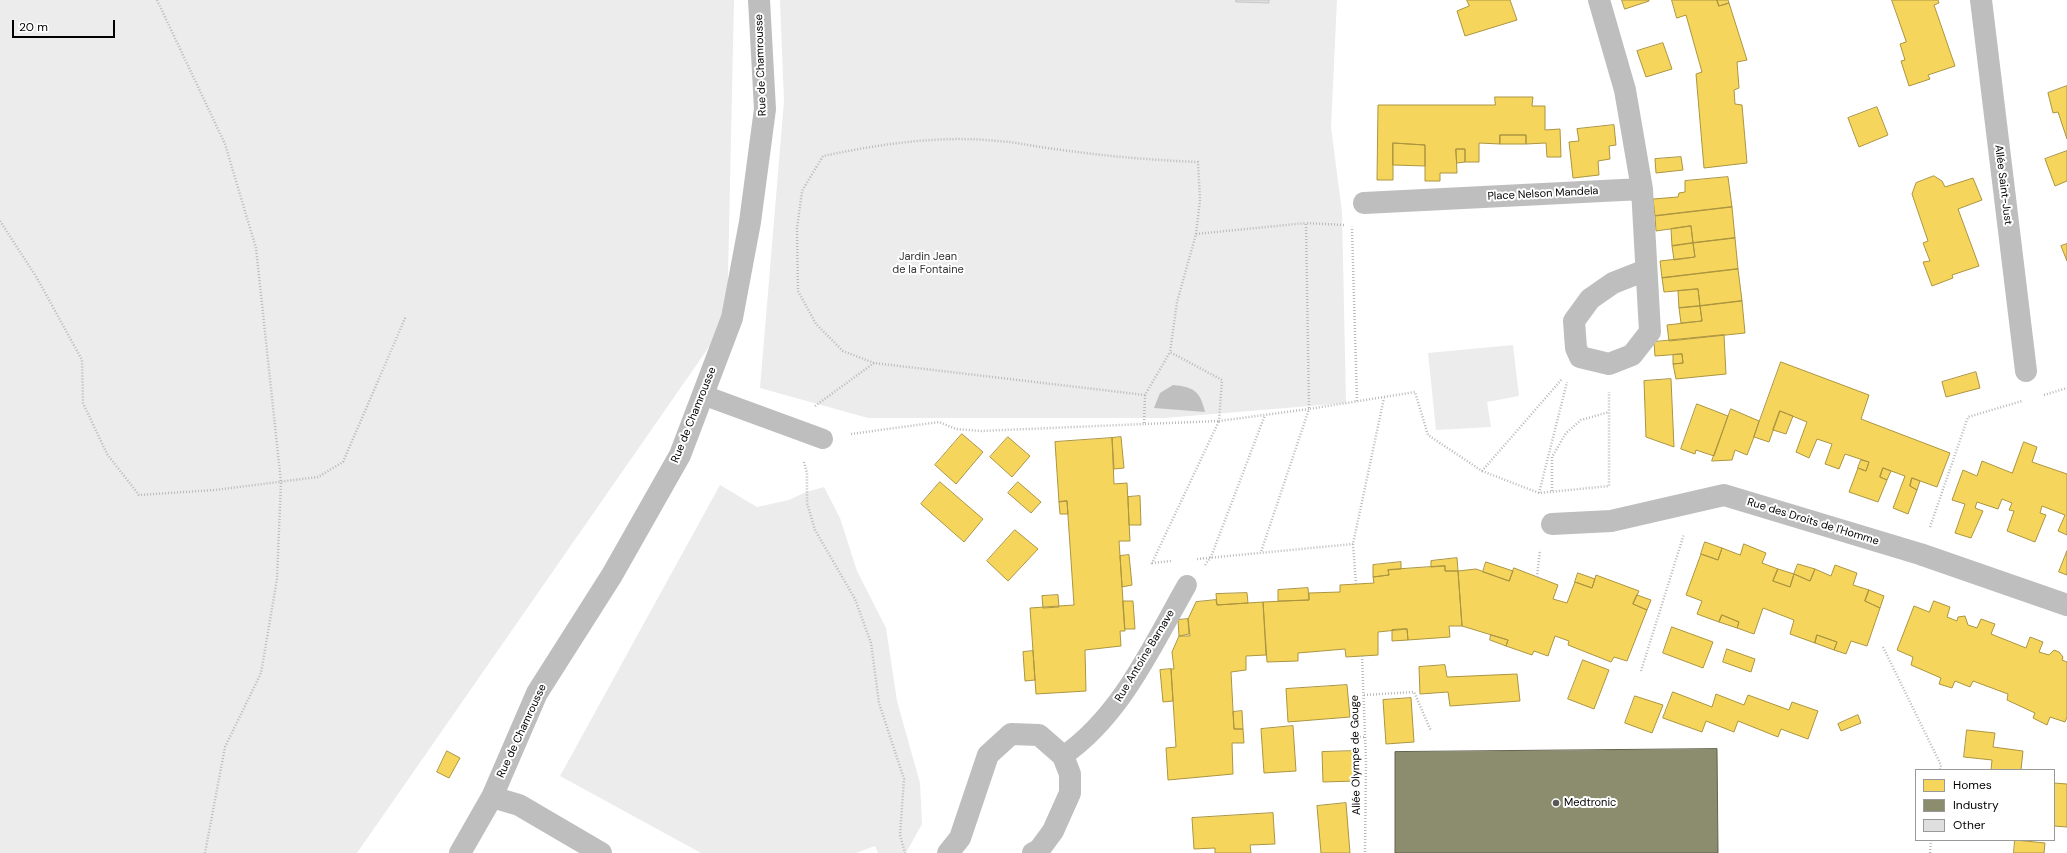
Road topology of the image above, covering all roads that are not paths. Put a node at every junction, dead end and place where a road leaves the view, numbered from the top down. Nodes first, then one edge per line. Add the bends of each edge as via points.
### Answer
1 (758, 0) edge
2 (1599, 0) edge
3 (1981, 0) edge
4 (1642, 189) junction
5 (1364, 203) dead end
6 (1646, 270) junction
7 (2026, 371) dead end
8 (703, 395) junction
9 (823, 439) road end
10 (1552, 524) dead end
11 (1187, 585) road end
12 (2067, 605) edge
13 (1063, 756) junction
14 (492, 797) junction
15 (1038, 852) edge
16 (460, 853) edge
17 (601, 853) edge
18 (948, 853) edge

1 - 8 street, Rue de Chamrousse via 765,109 750,222 732,318
2 - 4 street via 1626,90
3 - 7 street, Allée Saint-Just
4 - 5 street, Place Nelson Mandela
4 - 6 street
6 - 6 street via 1650,332 1632,354 1609,364 1576,362 1574,321 1590,298 1613,283
8 - 9 lane
8 - 14 street, Rue de Chamrousse via 676,462 612,575 537,693
10 - 12 street, Rue des Droits de l'Homme via 1611,521 1724,495 1920,554
11 - 13 lane, Rue Antoine Barnave via 1121,700 1081,743
13 - 15 street via 1070,774 1070,793 1053,831
13 - 18 street via 1039,735 1011,734 988,755 960,838
14 - 16 street, Rue de Chamrousse
14 - 17 street via 519,805

